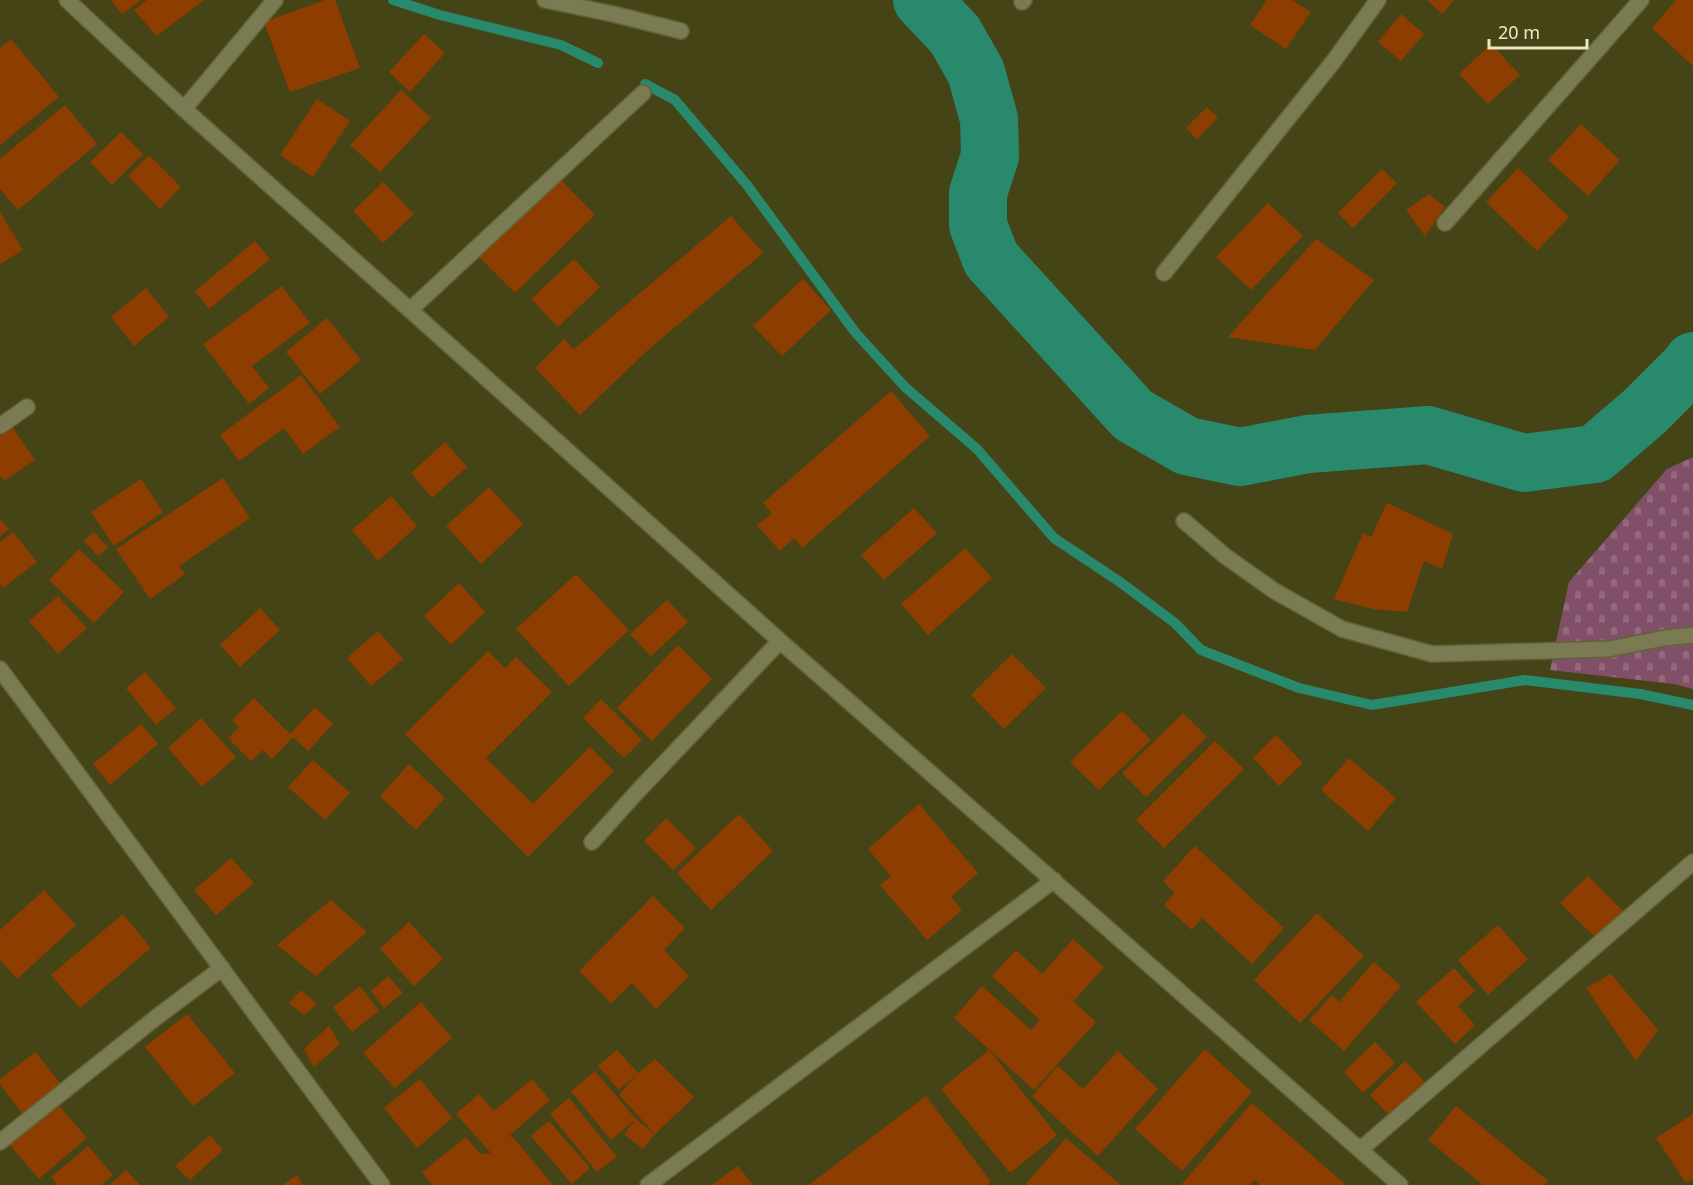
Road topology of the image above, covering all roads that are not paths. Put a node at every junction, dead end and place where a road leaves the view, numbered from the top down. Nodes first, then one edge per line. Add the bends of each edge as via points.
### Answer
1 (67, 0) edge
2 (275, 0) edge
3 (545, 0) edge
4 (1378, 0) edge
5 (1641, 0) edge
6 (681, 31) dead end
7 (643, 93) dead end
8 (184, 109) junction
9 (1445, 223) dead end
10 (1164, 273) dead end
11 (410, 310) junction
12 (27, 407) dead end
13 (0, 426) edge
14 (1184, 521) dead end
15 (1693, 635) edge
16 (780, 641) junction
17 (0, 669) edge
18 (592, 842) dead end
19 (1693, 862) edge
20 (1054, 880) junction
21 (222, 968) junction
22 (0, 1142) edge
23 (1361, 1149) junction
24 (382, 1185) edge
25 (648, 1185) edge
26 (1400, 1185) edge

1 - 8 street
2 - 8 street
3 - 6 street
4 - 10 street
5 - 9 street
7 - 11 street
8 - 11 street
11 - 16 street
12 - 13 street
14 - 15 street via 1274,590 1342,629 1431,654 1609,650
16 - 18 street
16 - 20 street
17 - 21 street
19 - 23 street
20 - 23 street
20 - 25 street
21 - 22 street
21 - 24 street
23 - 26 street

